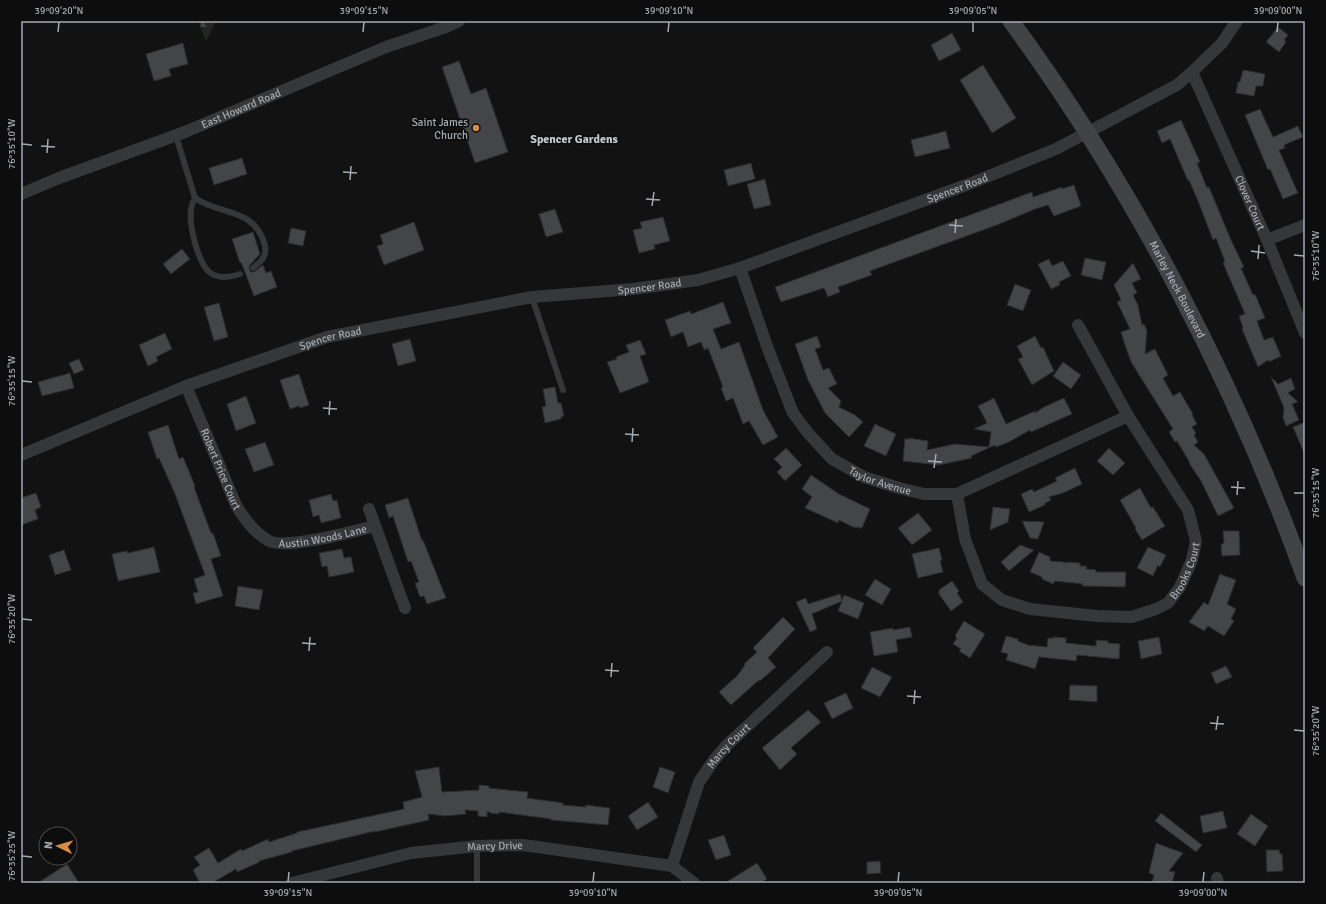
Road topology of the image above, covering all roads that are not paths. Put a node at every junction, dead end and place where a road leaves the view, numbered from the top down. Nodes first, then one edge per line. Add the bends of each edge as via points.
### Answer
1 (459, 21) edge
2 (1011, 21) edge
3 (1237, 21) edge
4 (1192, 72) junction
5 (1088, 133) junction
6 (176, 136) junction
7 (21, 194) edge
8 (195, 198) junction
9 (1305, 225) edge
10 (1267, 240) junction
11 (253, 268) dead end
12 (740, 268) junction
13 (240, 274) dead end
14 (532, 297) junction
15 (1078, 325) dead end
16 (1305, 333) edge
17 (186, 386) junction
18 (563, 390) dead end
19 (1128, 416) junction
20 (21, 455) edge
21 (957, 494) junction
22 (369, 509) dead end
23 (375, 526) junction
24 (270, 542) joint
25 (1305, 578) edge
26 (405, 608) dead end
27 (827, 652) dead end
28 (477, 846) junction
29 (672, 866) junction
30 (292, 883) edge
31 (477, 883) edge
32 (694, 883) edge

1 - 6 street, East Howard Road via 386,47
2 - 5 main road, Marley Neck Boulevard
3 - 4 street, Spencer Road via 1222,43
4 - 5 street, Spencer Road via 1177,85
4 - 10 street, Clover Court
5 - 12 street, Spencer Road via 1056,149 969,184
5 - 25 main road, Marley Neck Boulevard via 1186,305 1260,464
6 - 7 street, East Howard Road
6 - 8 lane
8 - 11 lane via 208,206 240,215 253,222 261,234 266,249 263,260
8 - 13 lane via 191,209 190,226 200,260 211,273 226,278
9 - 10 street
10 - 16 street, Clover Court
12 - 14 street, Spencer Road via 698,280 634,289
12 - 21 street, Taylor Avenue via 793,413 832,458 864,477 899,488 924,494
14 - 17 street, Spencer Road via 327,337
14 - 18 lane
15 - 19 street, Brooks Court
17 - 20 street, Spencer Road
17 - 24 street, Robert Price Court via 236,506 245,520
19 - 21 street, Taylor Avenue
19 - 21 street, Brooks Court via 1188,510 1196,541 1192,560 1180,587 1168,603 1156,609 1132,617 1097,616 1030,609 1002,600 982,584 965,539
22 - 23 street, Austin Woods Lane
23 - 24 street, Austin Woods Lane via 303,542
23 - 26 street, Austin Woods Lane
27 - 29 street, Marcy Court via 714,760 699,782
28 - 29 street, Marcy Drive via 523,845
28 - 30 street, Marcy Drive via 411,853
28 - 31 lane
29 - 32 street, Marcy Drive

